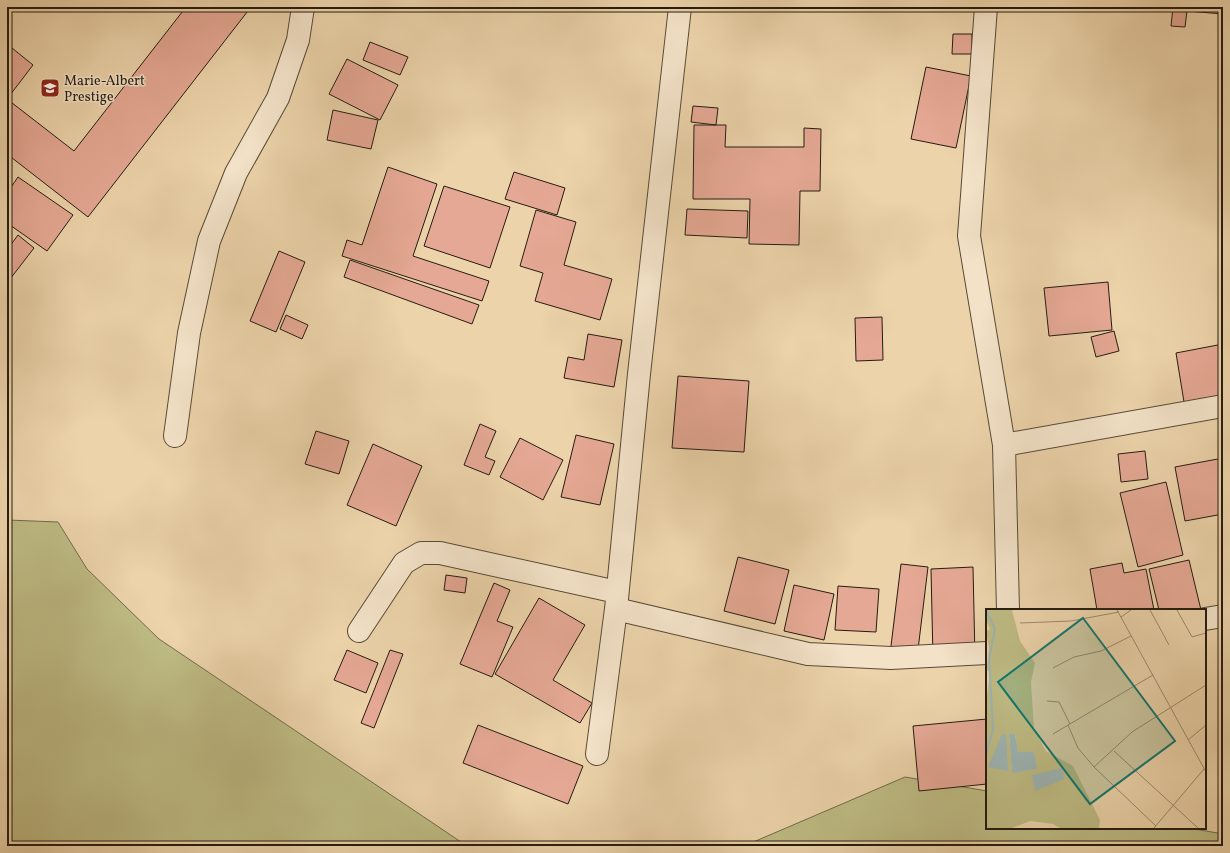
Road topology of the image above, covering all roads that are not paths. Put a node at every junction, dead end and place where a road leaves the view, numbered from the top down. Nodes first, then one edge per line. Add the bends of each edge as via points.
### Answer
1 (303, 7) edge
2 (680, 7) edge
3 (986, 7) edge
4 (1223, 406) edge
5 (175, 436) dead end
6 (1004, 445) junction
7 (617, 601) junction
8 (1008, 609) edge
9 (1223, 616) edge
10 (1206, 619) edge
11 (359, 631) dead end
12 (986, 653) edge
13 (597, 754) dead end

1 - 5 street via 298,40 281,91 236,172 209,241 189,333
2 - 7 street
3 - 6 street via 969,236
4 - 6 street
6 - 8 street
7 - 11 street via 440,553 422,553 404,563
7 - 12 street via 808,654 891,658
7 - 13 street
9 - 10 street

